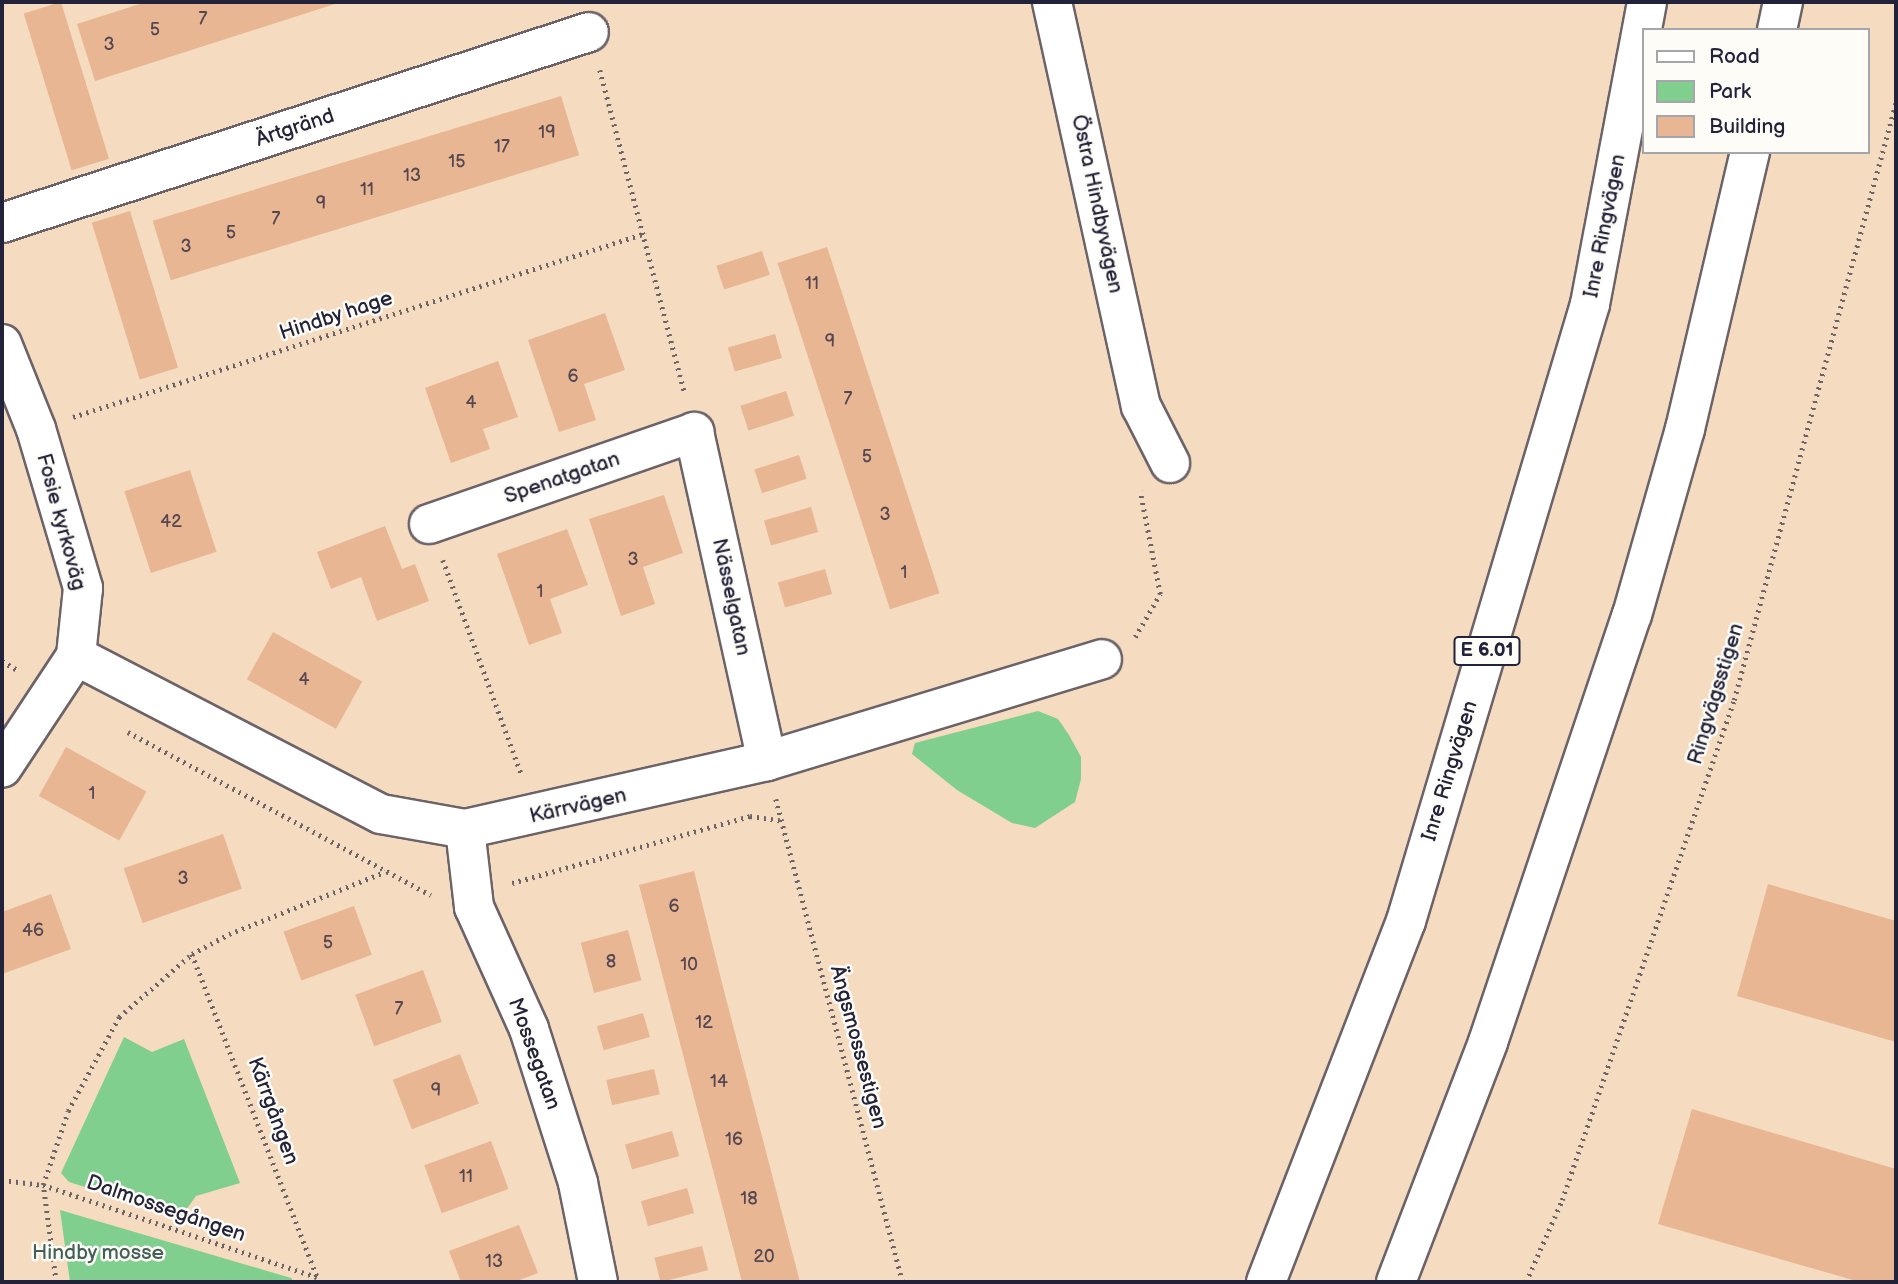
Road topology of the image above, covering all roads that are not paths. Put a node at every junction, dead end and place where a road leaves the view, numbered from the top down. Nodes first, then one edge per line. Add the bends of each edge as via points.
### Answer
1 (1052, 2) edge
2 (1647, 2) edge
3 (1783, 2) edge
4 (1777, 28) edge
5 (589, 32) road end
6 (1750, 154) edge
7 (2, 223) edge
8 (2, 344) edge
9 (694, 432) joint
10 (1155, 473) road end
11 (429, 524) road end
12 (76, 656) junction
13 (1102, 659) road end
14 (767, 761) junction
15 (2, 768) edge
16 (465, 829) junction
17 (598, 1282) edge
18 (1266, 1282) edge
19 (1396, 1282) edge

1 - 10 main road, Östra Hindbyvägen
2 - 18 main road, Inre Ringvägen / E 6.01 via 1586,317 1406,921
3 - 4 main road
5 - 7 main road, Ärtgränd
6 - 19 main road via 1685,429 1632,615 1488,1042
8 - 12 main road, Fosie kyrkoväg via 36,429 83,587
9 - 11 main road, Spenatgatan
9 - 14 main road, Nässelgatan
12 - 15 main road, Fosie kyrkoväg
12 - 16 main road, Kärrvägen via 381,814
13 - 14 main road, Kärrvägen
14 - 16 main road, Kärrvägen via 537,817
16 - 17 main road, Mossegatan via 474,907 529,1030 578,1183

